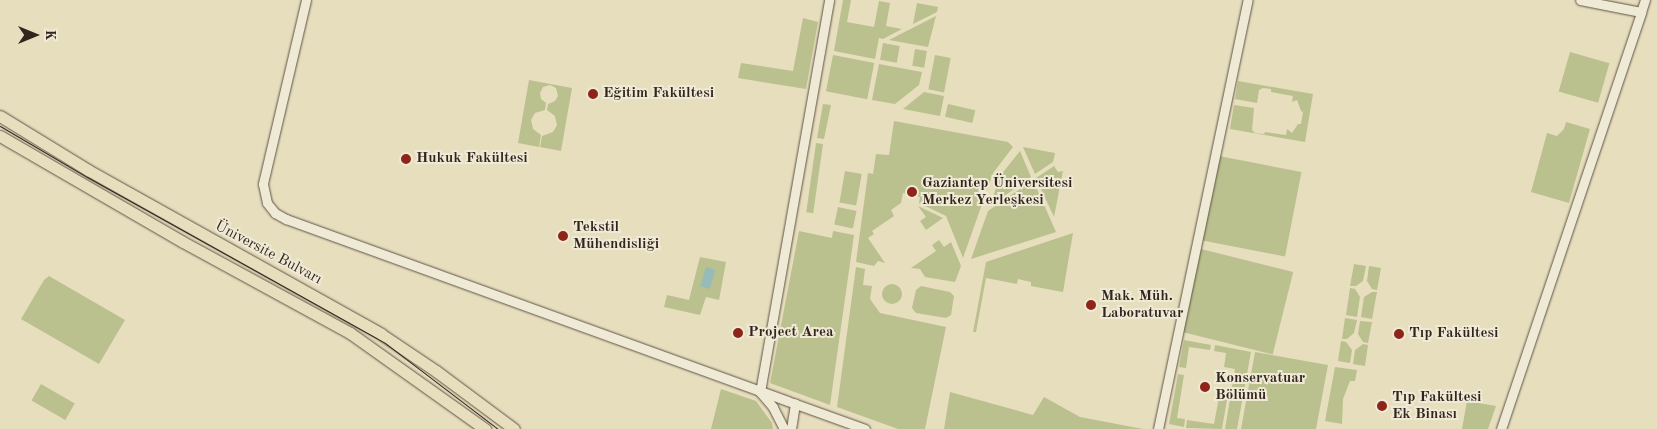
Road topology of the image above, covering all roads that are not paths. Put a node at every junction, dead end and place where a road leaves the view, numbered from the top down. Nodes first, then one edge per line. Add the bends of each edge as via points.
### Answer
1 (306, 0) edge
2 (829, 0) edge
3 (1248, 0) edge
4 (1580, 0) edge
5 (1645, 0) edge
6 (1640, 12) junction
7 (0, 116) edge
8 (0, 136) edge
9 (760, 392) junction
10 (795, 403) junction
11 (485, 429) edge
12 (514, 429) edge
13 (784, 429) edge
14 (791, 429) edge
15 (865, 429) edge
16 (1158, 429) edge
17 (1501, 429) edge

1 - 9 street via 263,184 267,203 275,213
2 - 9 street
3 - 16 street
4 - 6 street
5 - 6 street
6 - 17 street
7 - 12 main road, Üniversite Bulvarı via 88,170 381,334
8 - 11 main road, Üniversite Bulvarı via 183,242 350,333
9 - 10 street
9 - 13 street via 773,407
10 - 14 street
10 - 15 street

